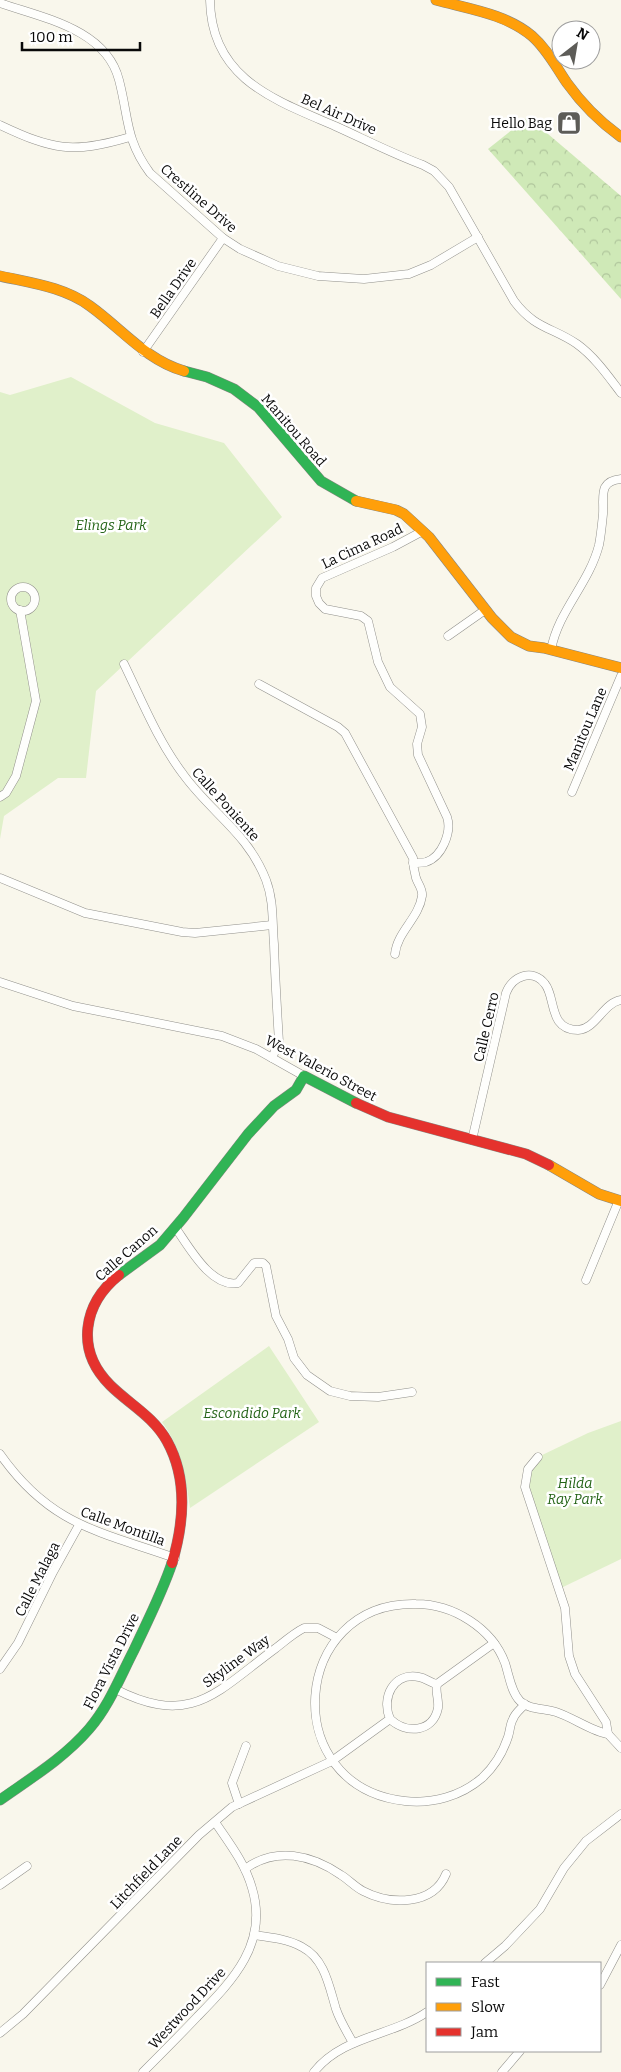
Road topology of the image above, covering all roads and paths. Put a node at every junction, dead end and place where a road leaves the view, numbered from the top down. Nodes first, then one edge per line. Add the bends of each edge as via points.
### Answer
1 (210, 0) edge
2 (436, 0) edge
3 (0, 3) edge
4 (0, 124) edge
5 (621, 136) edge
6 (130, 137) junction
7 (223, 238) junction
8 (478, 238) junction
9 (0, 276) edge
10 (143, 352) junction
11 (621, 393) edge
12 (621, 479) edge
13 (421, 532) junction
14 (20, 610) dead end
15 (485, 610) junction
16 (448, 636) dead end
17 (551, 650) junction
18 (124, 664) dead end
19 (621, 668) edge
20 (621, 676) edge
21 (259, 684) dead end
22 (572, 792) dead end
23 (0, 798) edge
24 (413, 863) junction
25 (0, 878) edge
26 (272, 925) junction
27 (395, 954) dead end
28 (0, 982) edge
29 (621, 1000) edge
30 (272, 1058) junction
31 (303, 1078) junction
32 (472, 1140) junction
33 (620, 1201) edge
34 (175, 1227) junction
35 (586, 1280) dead end
36 (412, 1392) dead end
37 (0, 1454) edge
38 (538, 1457) dead end
39 (182, 1494) joint
40 (79, 1525) junction
41 (175, 1558) junction
42 (337, 1638) junction
43 (494, 1643) junction
44 (0, 1668) edge
45 (437, 1684) junction
46 (115, 1689) junction
47 (524, 1704) junction
48 (390, 1719) junction
49 (608, 1734) junction
50 (246, 1746) dead end
51 (621, 1748) edge
52 (332, 1761) junction
53 (0, 1800) edge
54 (239, 1804) junction
55 (621, 1814) edge
56 (215, 1822) junction
57 (27, 1866) dead end
58 (246, 1869) junction
59 (446, 1874) dead end
60 (0, 1885) edge
61 (254, 1934) junction
62 (621, 1945) edge
63 (486, 1962) edge
64 (601, 1983) edge
65 (426, 2013) edge
66 (0, 2033) edge
67 (353, 2043) junction
68 (519, 2052) edge
69 (143, 2072) edge
70 (314, 2072) edge
71 (502, 2072) edge

1 - 8 street, Bel Air Drive via 212,22 220,44 244,79 269,97 434,171 449,187
2 - 5 street via 494,16 521,28 543,47 584,106
3 - 6 street, Crestline Drive via 73,29 95,43 117,76
4 - 6 street via 44,144 71,148 102,145
6 - 7 street, Crestline Drive via 150,173
7 - 8 street, Crestline Drive via 278,266 318,276 385,278 409,274
7 - 10 street, Bella Drive
8 - 11 street, Bel Air Drive via 523,313 542,327 578,345
9 - 10 street, Manitou Road via 50,286 78,297
10 - 13 street, Manitou Road via 174,368 234,389 269,418 322,481 358,502 396,510
12 - 17 street via 610,482 604,489 602,530 592,566 558,625
13 - 15 street, Manitou Road via 429,537
13 - 24 street, La Cima Road via 330,574 320,581 316,592 325,609 361,616 368,622 378,662 390,687 420,714 422,727 417,744 418,755 449,826 443,846 435,857 427,862
14 - 23 street via 36,701 16,776
15 - 16 street
15 - 17 street, Manitou Road via 500,628 516,640
17 - 19 street, Manitou Road
18 - 26 street, Calle Poniente via 167,751 182,773 251,850 266,882 273,911
20 - 22 street, Manitou Lane
21 - 24 street via 345,733
24 - 27 street via 422,891 421,901 398,941
25 - 26 street via 85,912 182,932
26 - 30 street, Calle Poniente via 279,1042
28 - 30 street, West Valerio Street via 72,1006 222,1036
29 - 32 street, Calle Cerro via 610,1004 588,1027 575,1030 556,1017 549,989 543,981 535,976 526,976 513,981 506,993
30 - 31 street, West Valerio Street
31 - 32 street, West Valerio Street via 388,1117
31 - 34 street, Calle Canon via 293,1094 283,1098 244,1139
32 - 33 street, West Valerio Street via 526,1154 599,1194
33 - 35 street
34 - 36 street via 206,1269 226,1284 238,1283 254,1263 266,1266 276,1316 294,1358 299,1367 318,1383 330,1391 350,1396 378,1397
34 - 39 street, Calle Canon via 155,1250 104,1287 93,1306 88,1329 90,1350 103,1377 146,1414 164,1436 175,1462
37 - 40 street, Calle Montilla via 36,1497
38 - 49 street via 526,1473 526,1492 565,1608 569,1656 575,1674 606,1722
39 - 41 street, Flora Vista Drive via 182,1526
40 - 41 street, Calle Montilla
40 - 44 street, Calle Malaga via 18,1644
41 - 46 street, Flora Vista Drive
42 - 43 street via 352,1624 376,1611 416,1604 456,1613 475,1624
42 - 46 street, Skyline Way via 318,1628 304,1628 211,1696 191,1704 160,1706
42 - 52 street via 322,1662 314,1698 317,1729
43 - 45 street
43 - 47 street via 505,1662 516,1694
45 - 48 street via 437,1711 428,1724 408,1729
45 - 48 street via 418,1676 398,1681 386,1698
46 - 53 street, Flora Vista Drive via 98,1718 75,1744
47 - 49 street via 555,1712
47 - 52 street via 514,1716 502,1751 489,1771 452,1796 412,1802 382,1796 358,1785
48 - 52 street, Litchfield Lane
49 - 51 street
50 - 54 street via 232,1783
52 - 54 street, Litchfield Lane
54 - 56 street, Litchfield Lane via 224,1812
55 - 63 street via 586,1841 564,1868 540,1909
56 - 58 street, Westwood Drive
56 - 66 street, Litchfield Lane via 23,2014
57 - 60 street
58 - 59 street via 254,1862 274,1856 294,1856 313,1860 373,1896 401,1901 435,1891
58 - 61 street, Westwood Drive via 255,1902
61 - 67 street via 292,1942 318,1960
61 - 69 street, Westwood Drive via 247,1956 234,1978
62 - 64 street
65 - 67 street via 401,2026
67 - 70 street via 331,2056
68 - 71 street

